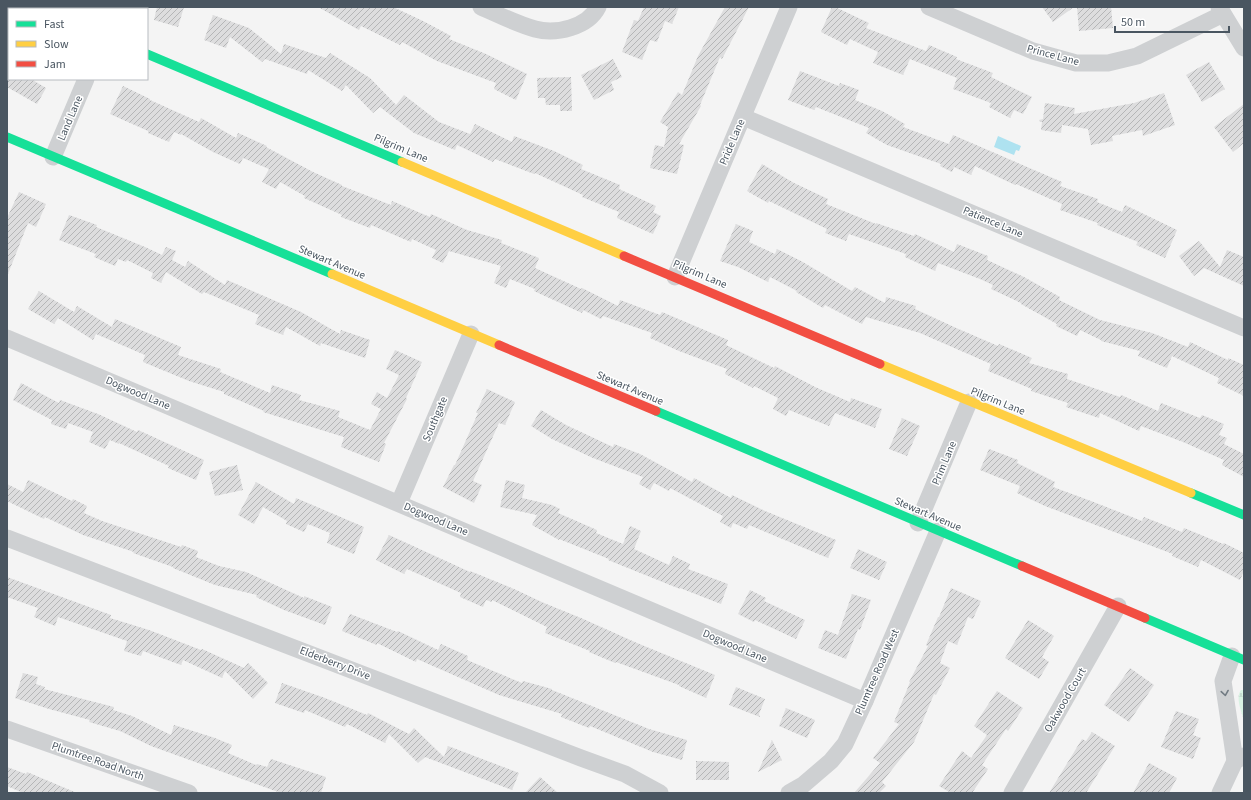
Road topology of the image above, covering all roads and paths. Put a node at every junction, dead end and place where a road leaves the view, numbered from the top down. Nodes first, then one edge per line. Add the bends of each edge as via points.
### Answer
1 (481, 7) edge
2 (598, 7) edge
3 (789, 7) edge
4 (929, 7) edge
5 (1221, 10) edge
6 (1244, 48) edge
7 (148, 54) edge
8 (86, 80) edge
9 (743, 117) junction
10 (7, 137) edge
11 (53, 158) junction
12 (675, 277) junction
13 (1244, 328) edge
14 (471, 334) junction
15 (7, 338) edge
16 (969, 402) junction
17 (399, 503) junction
18 (1244, 515) edge
19 (918, 523) junction
20 (938, 532) junction
21 (7, 538) edge
22 (1118, 606) junction
23 (1238, 658) edge
24 (865, 701) junction
25 (7, 729) edge
26 (1240, 759) edge
27 (189, 793) edge
28 (660, 793) edge
29 (790, 793) edge
30 (1012, 793) edge
31 (1220, 793) edge

1 - 2 street via 536,29 550,31 577,26 594,14
3 - 9 street, Pride Lane
4 - 5 street, Prince Lane via 1033,51 1076,63 1108,63 1137,56
5 - 6 street
7 - 12 street, Pilgrim Lane
8 - 11 street, Land Lane
9 - 12 street, Pride Lane
9 - 13 street, Patience Lane
10 - 11 street, Stewart Avenue
11 - 14 street, Stewart Avenue
12 - 16 street, Pilgrim Lane
14 - 17 street, Southgate
14 - 19 street, Stewart Avenue
15 - 17 street, Dogwood Lane
16 - 18 street, Pilgrim Lane
16 - 19 street, Prim Lane
17 - 24 street, Dogwood Lane
19 - 20 street, Stewart Avenue
20 - 22 street, Stewart Avenue
20 - 24 street, Plumtree Road West
21 - 28 street, Elderberry Drive via 625,774
22 - 23 street, Stewart Avenue
22 - 30 street, Oakwood Court
23 -> 26 street via 1223,681
24 - 29 street, Plumtree Road West via 845,744 831,762 803,786
25 - 27 street, Plumtree Road North
26 - 31 street

